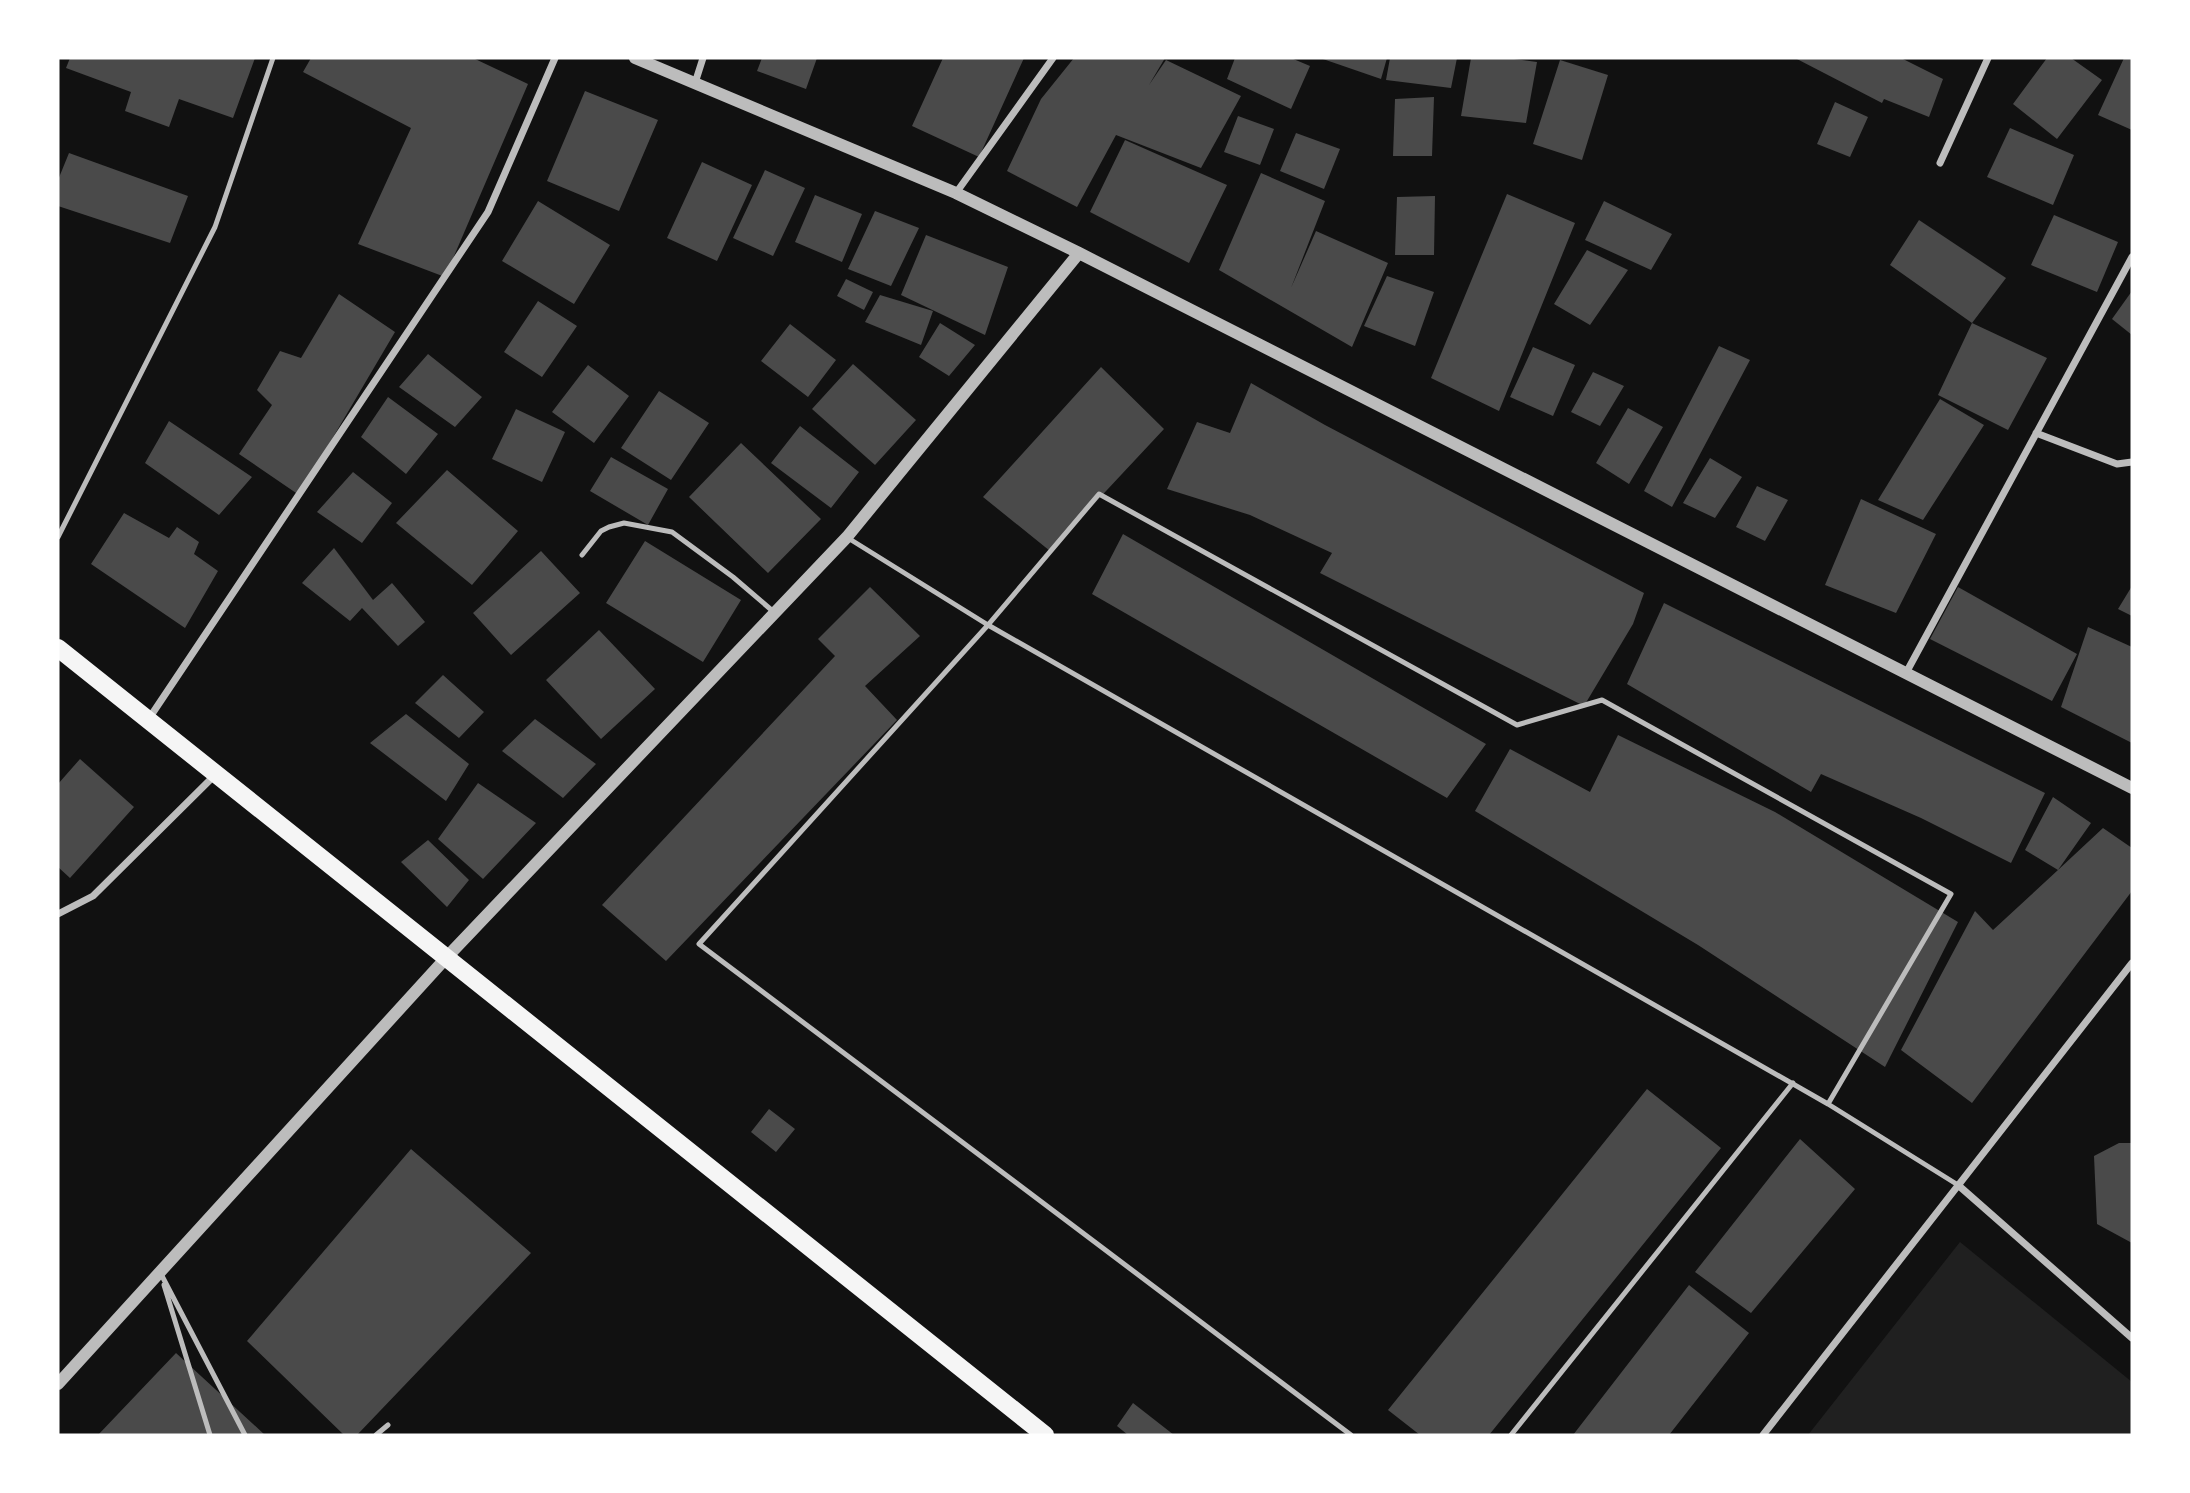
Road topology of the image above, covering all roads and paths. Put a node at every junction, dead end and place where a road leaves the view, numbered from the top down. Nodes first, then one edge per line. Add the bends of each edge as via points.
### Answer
1 (273, 58) edge
2 (555, 58) edge
3 (635, 58) edge
4 (704, 58) edge
5 (1053, 58) edge
6 (1988, 58) edge
7 (695, 83) junction
8 (1940, 163) dead end
9 (956, 193) junction
10 (1079, 253) junction
11 (2132, 257) edge
12 (2036, 433) junction
13 (2132, 462) edge
14 (58, 537) edge
15 (847, 537) junction
16 (582, 555) dead end
17 (775, 613) junction
18 (988, 625) junction
19 (58, 648) edge
20 (1906, 673) junction
21 (148, 720) junction
22 (216, 774) junction
23 (2132, 788) edge
24 (58, 914) edge
25 (446, 958) junction
26 (2132, 963) edge
27 (1793, 1083) junction
28 (1828, 1104) junction
29 (1958, 1185) junction
30 (160, 1272) junction
31 (2132, 1338) edge
32 (58, 1384) edge
33 (388, 1425) dead end
34 (210, 1435) edge
35 (245, 1435) edge
36 (376, 1435) edge
37 (1045, 1435) edge
38 (1351, 1435) edge
39 (1511, 1435) edge
40 (1763, 1435) edge

1 - 14 lane via 215,227
2 - 21 street via 488,212
3 - 7 street
4 - 7 street
5 - 9 street
6 - 8 street
7 - 9 street
9 - 10 street
10 - 15 street
10 - 20 street
11 - 12 street
12 - 13 street via 2117,464
12 - 20 street
15 - 17 street
15 - 18 lane
16 - 17 lane via 601,531 624,523 672,532
17 - 25 street
18 - 27 lane
18 - 28 lane via 1099,494 1517,725 1602,700 1951,894
18 - 38 lane via 699,944
19 - 21 main road
20 - 23 street
21 - 22 main road
22 - 24 street via 93,896
22 - 25 main road
25 - 30 street
25 - 37 main road
26 - 29 street
27 - 28 lane
27 - 39 lane
28 - 29 lane
29 - 31 street
29 - 40 street
30 - 32 street
30 - 34 lane
30 - 35 lane
33 - 36 lane

